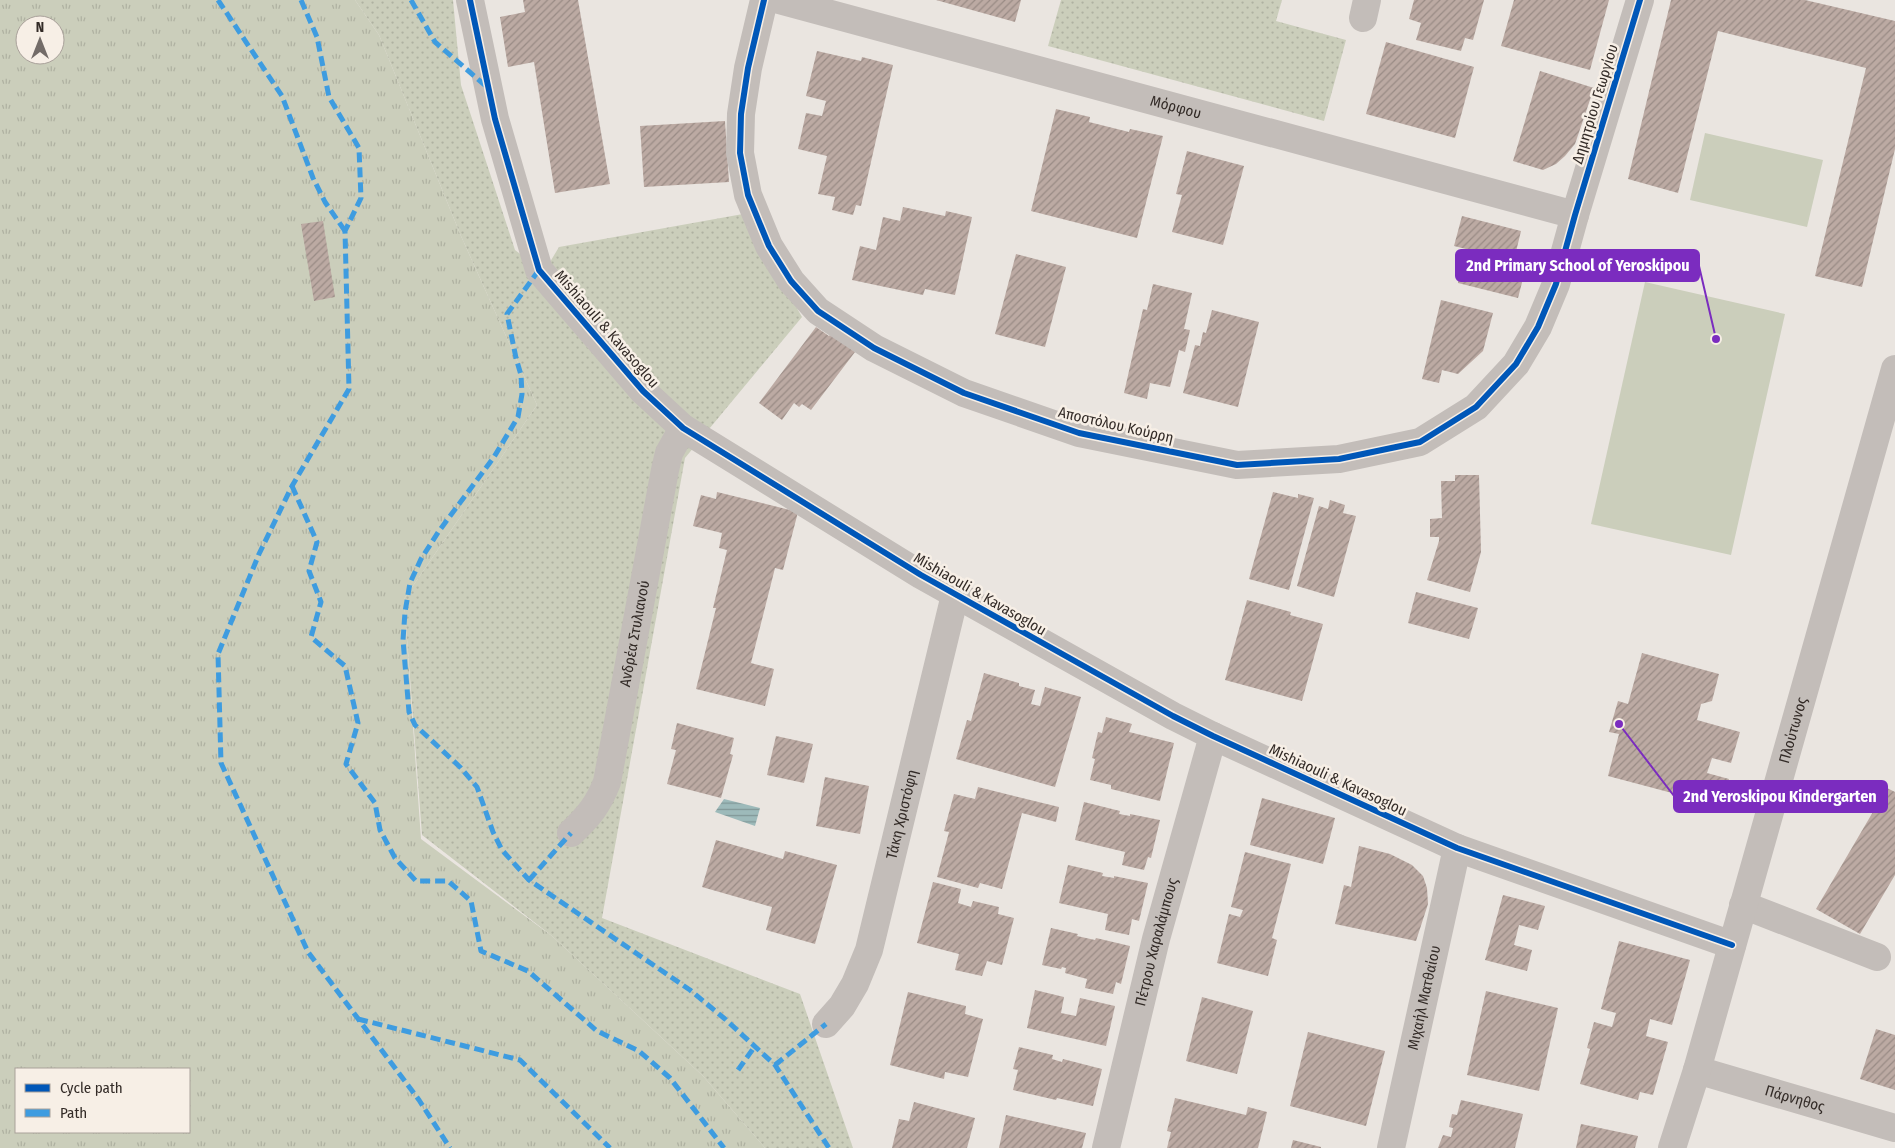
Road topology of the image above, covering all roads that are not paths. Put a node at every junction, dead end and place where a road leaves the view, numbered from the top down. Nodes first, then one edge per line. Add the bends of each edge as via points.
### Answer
1 (470, 0) edge
2 (764, 0) edge
3 (778, 0) edge
4 (1640, 0) edge
5 (1574, 215) junction
6 (1895, 369) edge
7 (683, 428) junction
8 (955, 595) junction
9 (1213, 736) junction
10 (571, 833) dead end
11 (1457, 848) junction
12 (1743, 905) junction
13 (1732, 945) junction
14 (1877, 957) dead end
15 (826, 1024) dead end
16 (1697, 1070) junction
17 (1895, 1128) edge
18 (1106, 1148) edge
19 (1391, 1148) edge
20 (1672, 1148) edge

1 - 7 street, Mishiaouli & Kavasoglou via 495,118 539,270 643,391
2 - 5 street, Αποστόλου Κούρρη via 748,68 741,114 740,153 756,217 769,246 791,281 818,312 874,348 964,393 1079,433 1237,465 1339,459 1420,442 1476,407 1516,364 1538,327 1556,284
3 - 5 street, Μόρφου
4 - 5 street, Δημητρίου Γεωργίου
6 - 12 street, Πλούτωνος
7 - 8 street, Mishiaouli & Kavasoglou
7 - 10 street, Ανδρέα Στυλιανού via 669,453 665,470 607,782 590,816
8 - 9 street, Mishiaouli & Kavasoglou
8 - 15 street, Τάκη Χριστόφη via 868,950 855,984
9 - 11 street, Mishiaouli & Kavasoglou
9 - 18 street, Πέτρου Χαραλάμπους via 1156,939
11 - 13 street, Mishiaouli & Kavasoglou
11 - 19 street, Μιχαήλ Ματθαίου
12 - 13 street, Πλούτωνος
12 - 14 street
13 - 16 street, Πλούτωνος
16 - 17 street, Πάρνηθος
16 - 20 street, Πλούτωνος

